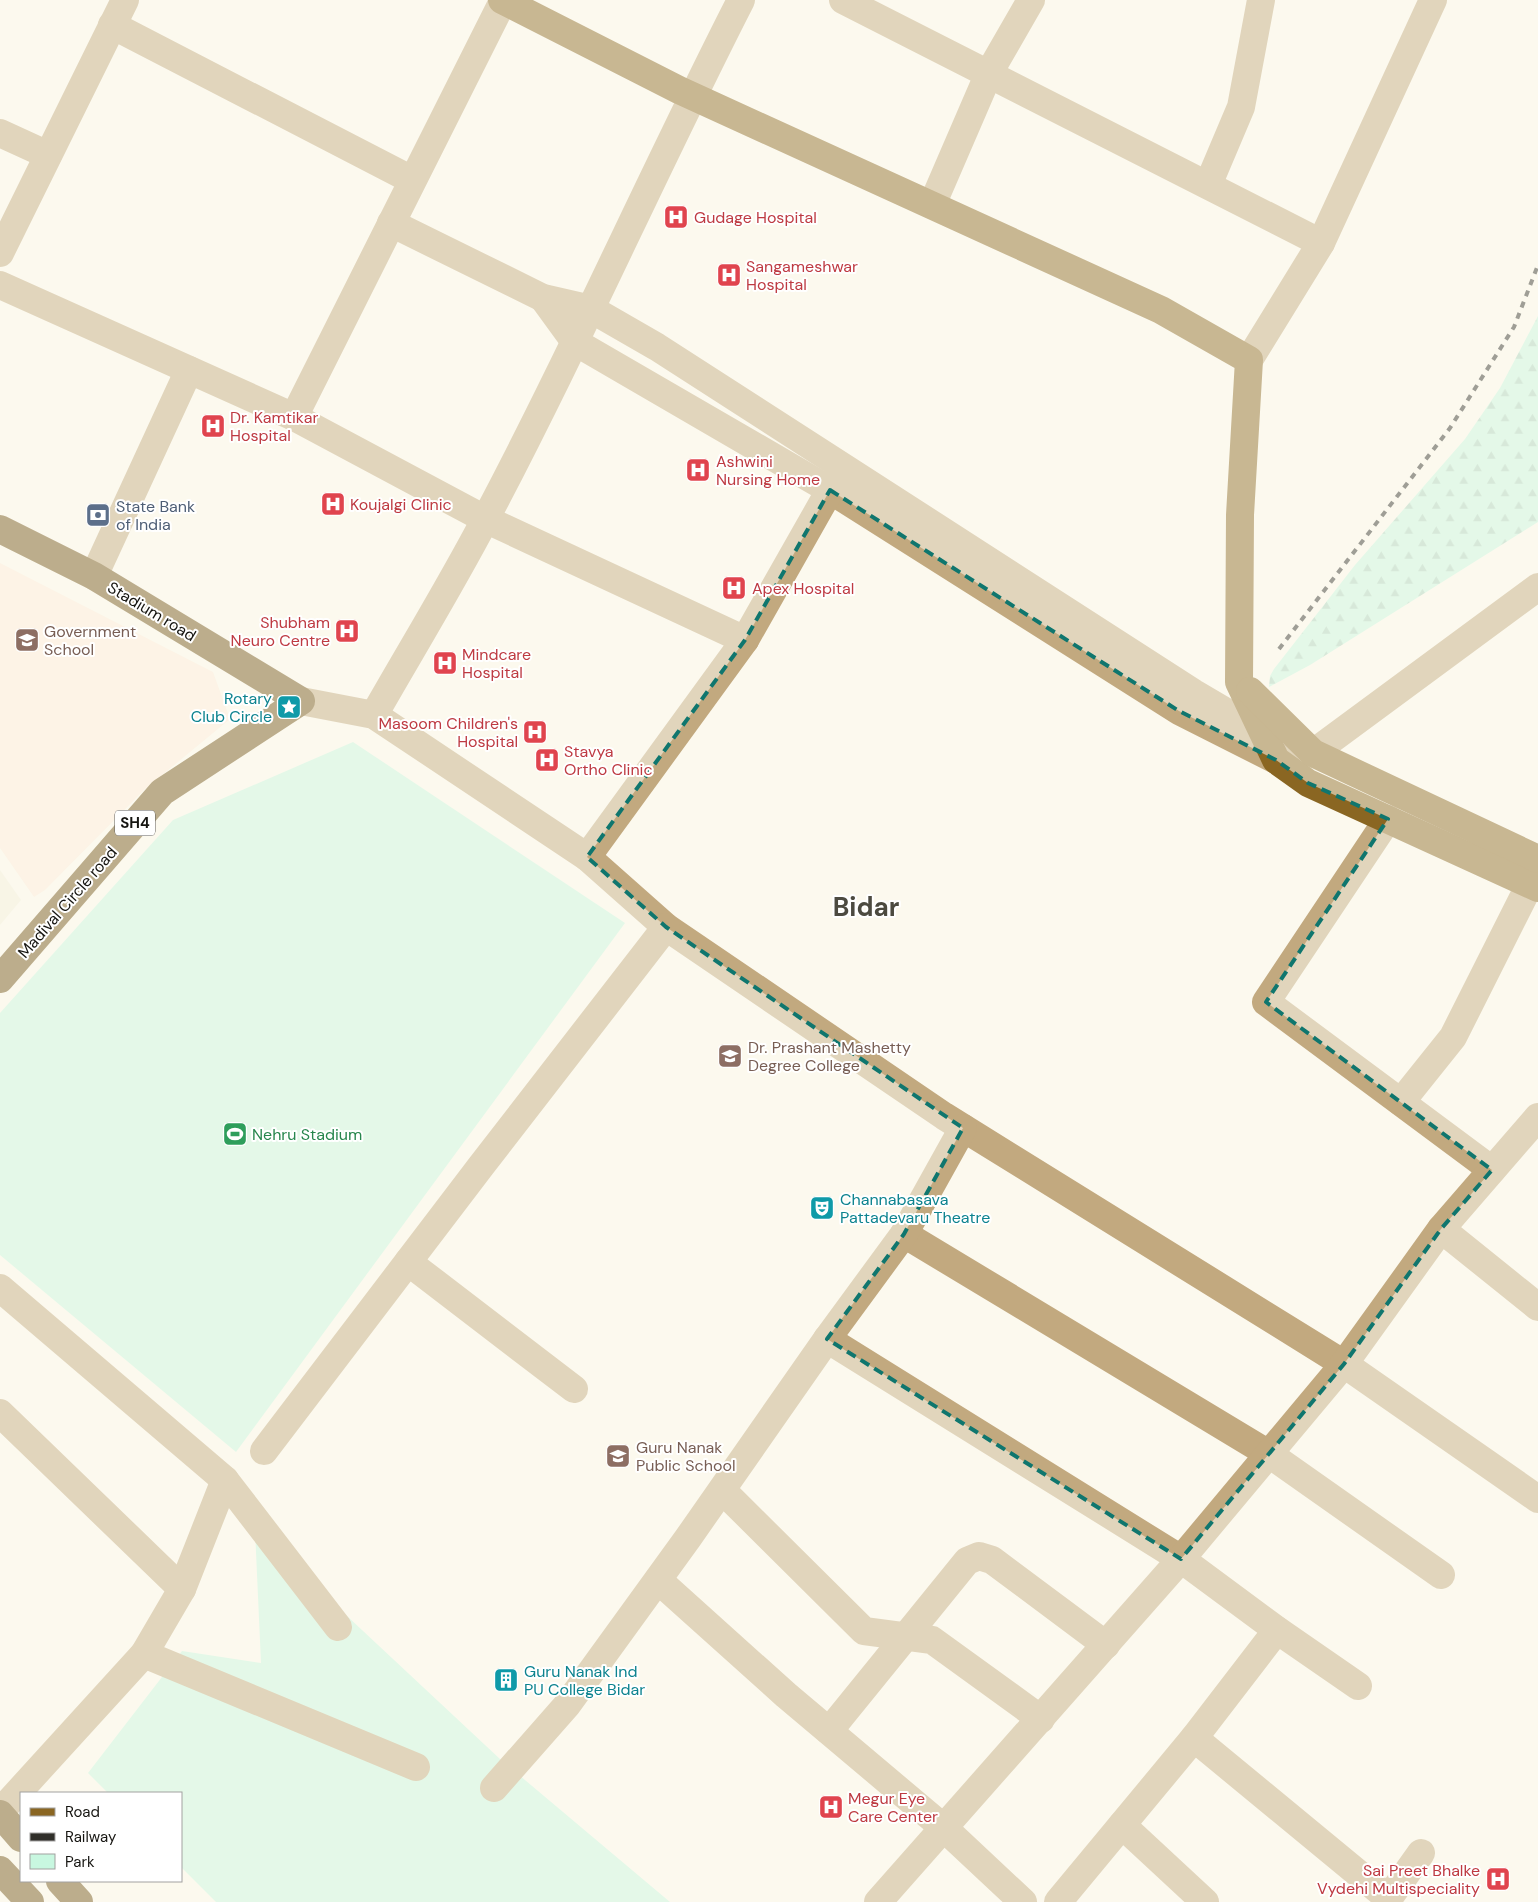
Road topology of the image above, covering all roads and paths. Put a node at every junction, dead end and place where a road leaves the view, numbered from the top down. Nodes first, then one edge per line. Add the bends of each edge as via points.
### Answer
1 (125, 0) edge
2 (502, 0) edge
3 (740, 0) edge
4 (842, 0) edge
5 (1031, 0) edge
6 (1262, 0) edge
7 (1433, 0) edge
8 (112, 25) junction
9 (989, 73) junction
10 (692, 96) junction
11 (0, 133) edge
12 (48, 155) junction
13 (412, 180) junction
14 (1208, 185) junction
15 (932, 205) junction
16 (391, 223) junction
17 (1321, 243) junction
18 (0, 253) edge
19 (0, 285) edge
20 (544, 298) junction
21 (591, 309) junction
22 (575, 342) junction
23 (1249, 360) junction
24 (189, 370) junction
25 (294, 416) junction
26 (830, 490) junction
27 (485, 519) junction
28 (0, 529) edge
29 (94, 576) junction
30 (1538, 587) edge
31 (745, 640) junction
32 (1239, 682) junction
33 (301, 701) junction
34 (374, 715) junction
35 (1291, 730) junction
36 (1262, 733) junction
37 (1313, 753) junction
38 (1276, 760) junction
39 (1388, 819) junction
40 (587, 857) junction
41 (1538, 859) edge
42 (1534, 886) edge
43 (666, 928) junction
44 (0, 979) edge
45 (1401, 1102) junction
46 (1538, 1117) edge
47 (963, 1128) junction
48 (1492, 1170) junction
49 (1441, 1229) junction
50 (904, 1234) junction
51 (408, 1262) junction
52 (0, 1288) edge
53 (1538, 1306) edge
54 (827, 1340) junction
55 (1344, 1364) junction
56 (574, 1389) dead end
57 (0, 1413) edge
58 (264, 1451) dead end
59 (1268, 1454) junction
60 (225, 1480) junction
61 (1534, 1489) edge
62 (722, 1490) junction
63 (1181, 1559) junction
64 (1441, 1575) dead end
65 (658, 1580) junction
66 (182, 1589) junction
67 (338, 1627) dead end
68 (1277, 1630) junction
69 (907, 1637) junction
70 (1106, 1645) junction
71 (144, 1654) junction
72 (1358, 1686) dead end
73 (1041, 1719) junction
74 (829, 1731) junction
75 (1194, 1738) junction
76 (416, 1767) dead end
77 (494, 1788) dead end
78 (0, 1813) edge
79 (1122, 1825) junction
80 (945, 1829) junction
81 (20, 1837) edge
82 (1421, 1853) dead end
83 (0, 1870) edge
84 (61, 1882) edge
85 (1387, 1900) edge
86 (30, 1902) edge
87 (79, 1902) edge
88 (878, 1902) edge
89 (1023, 1902) edge
90 (1058, 1902) edge
91 (1205, 1902) edge

1 - 8 street
2 - 10 main road
2 - 13 street
3 - 10 street
4 - 9 street
5 - 9 street
6 - 14 street via 1241,107
7 - 17 street
8 - 12 street
8 - 13 street
9 - 14 street
9 - 15 street
10 - 15 main road
10 - 21 street
11 - 12 street
12 - 18 street
13 - 16 street
14 - 17 street
15 - 23 main road via 1161,310
16 - 20 street
16 - 25 street
17 - 23 street
19 - 24 street
20 - 21 street
20 - 22 street
21 - 22 street
21 - 36 street via 657,347 1194,693
22 - 26 street
22 - 27 street
23 - 32 main road via 1240,515
24 - 25 street
24 - 29 street
25 - 27 street
26 - 31 street
26 - 38 street via 1179,711
27 - 31 street
27 - 34 street
28 - 29 highway, Stadium road
29 - 33 highway, Stadium road
30 - 37 street
31 - 40 street
32 - 35 main road
32 - 36 main road
33 - 34 street
33 - 44 highway, Madival Circle road / SH4 via 162,792
34 - 40 street
35 - 36 street
35 - 37 main road
36 - 38 main road
37 - 38 street
37 - 41 main road
38 - 39 main road via 1308,783
39 - 42 main road
39 - 45 street via 1266,1002
40 - 43 street
42 - 45 street via 1452,1037
43 - 47 street
43 - 51 street
45 - 48 street
46 - 48 street
47 - 50 street
47 - 55 street
48 - 49 street
49 - 53 street
49 - 55 street
50 - 54 street
50 - 59 street
51 - 56 street
51 - 58 street
52 - 60 street
54 - 62 street
54 - 63 street
55 - 59 street
55 - 61 street
57 - 66 street
59 - 63 street
59 - 64 street
60 - 66 street
60 - 67 street
62 - 65 street
62 - 69 street via 864,1631
63 - 68 street
63 - 70 street
65 - 74 street
65 - 77 street via 567,1705
66 - 71 street
68 - 72 street
68 - 75 street
69 - 70 street via 967,1561 979,1556 992,1560
69 - 73 street via 932,1640
69 - 74 street
70 - 73 street
71 - 76 street
71 - 78 street
73 - 80 street
74 - 80 street
75 - 79 street
75 - 85 street
78 - 81 highway
79 - 90 street
79 - 91 street
80 - 88 street
80 - 89 street
82 - 85 street
83 - 86 highway
84 - 87 highway

